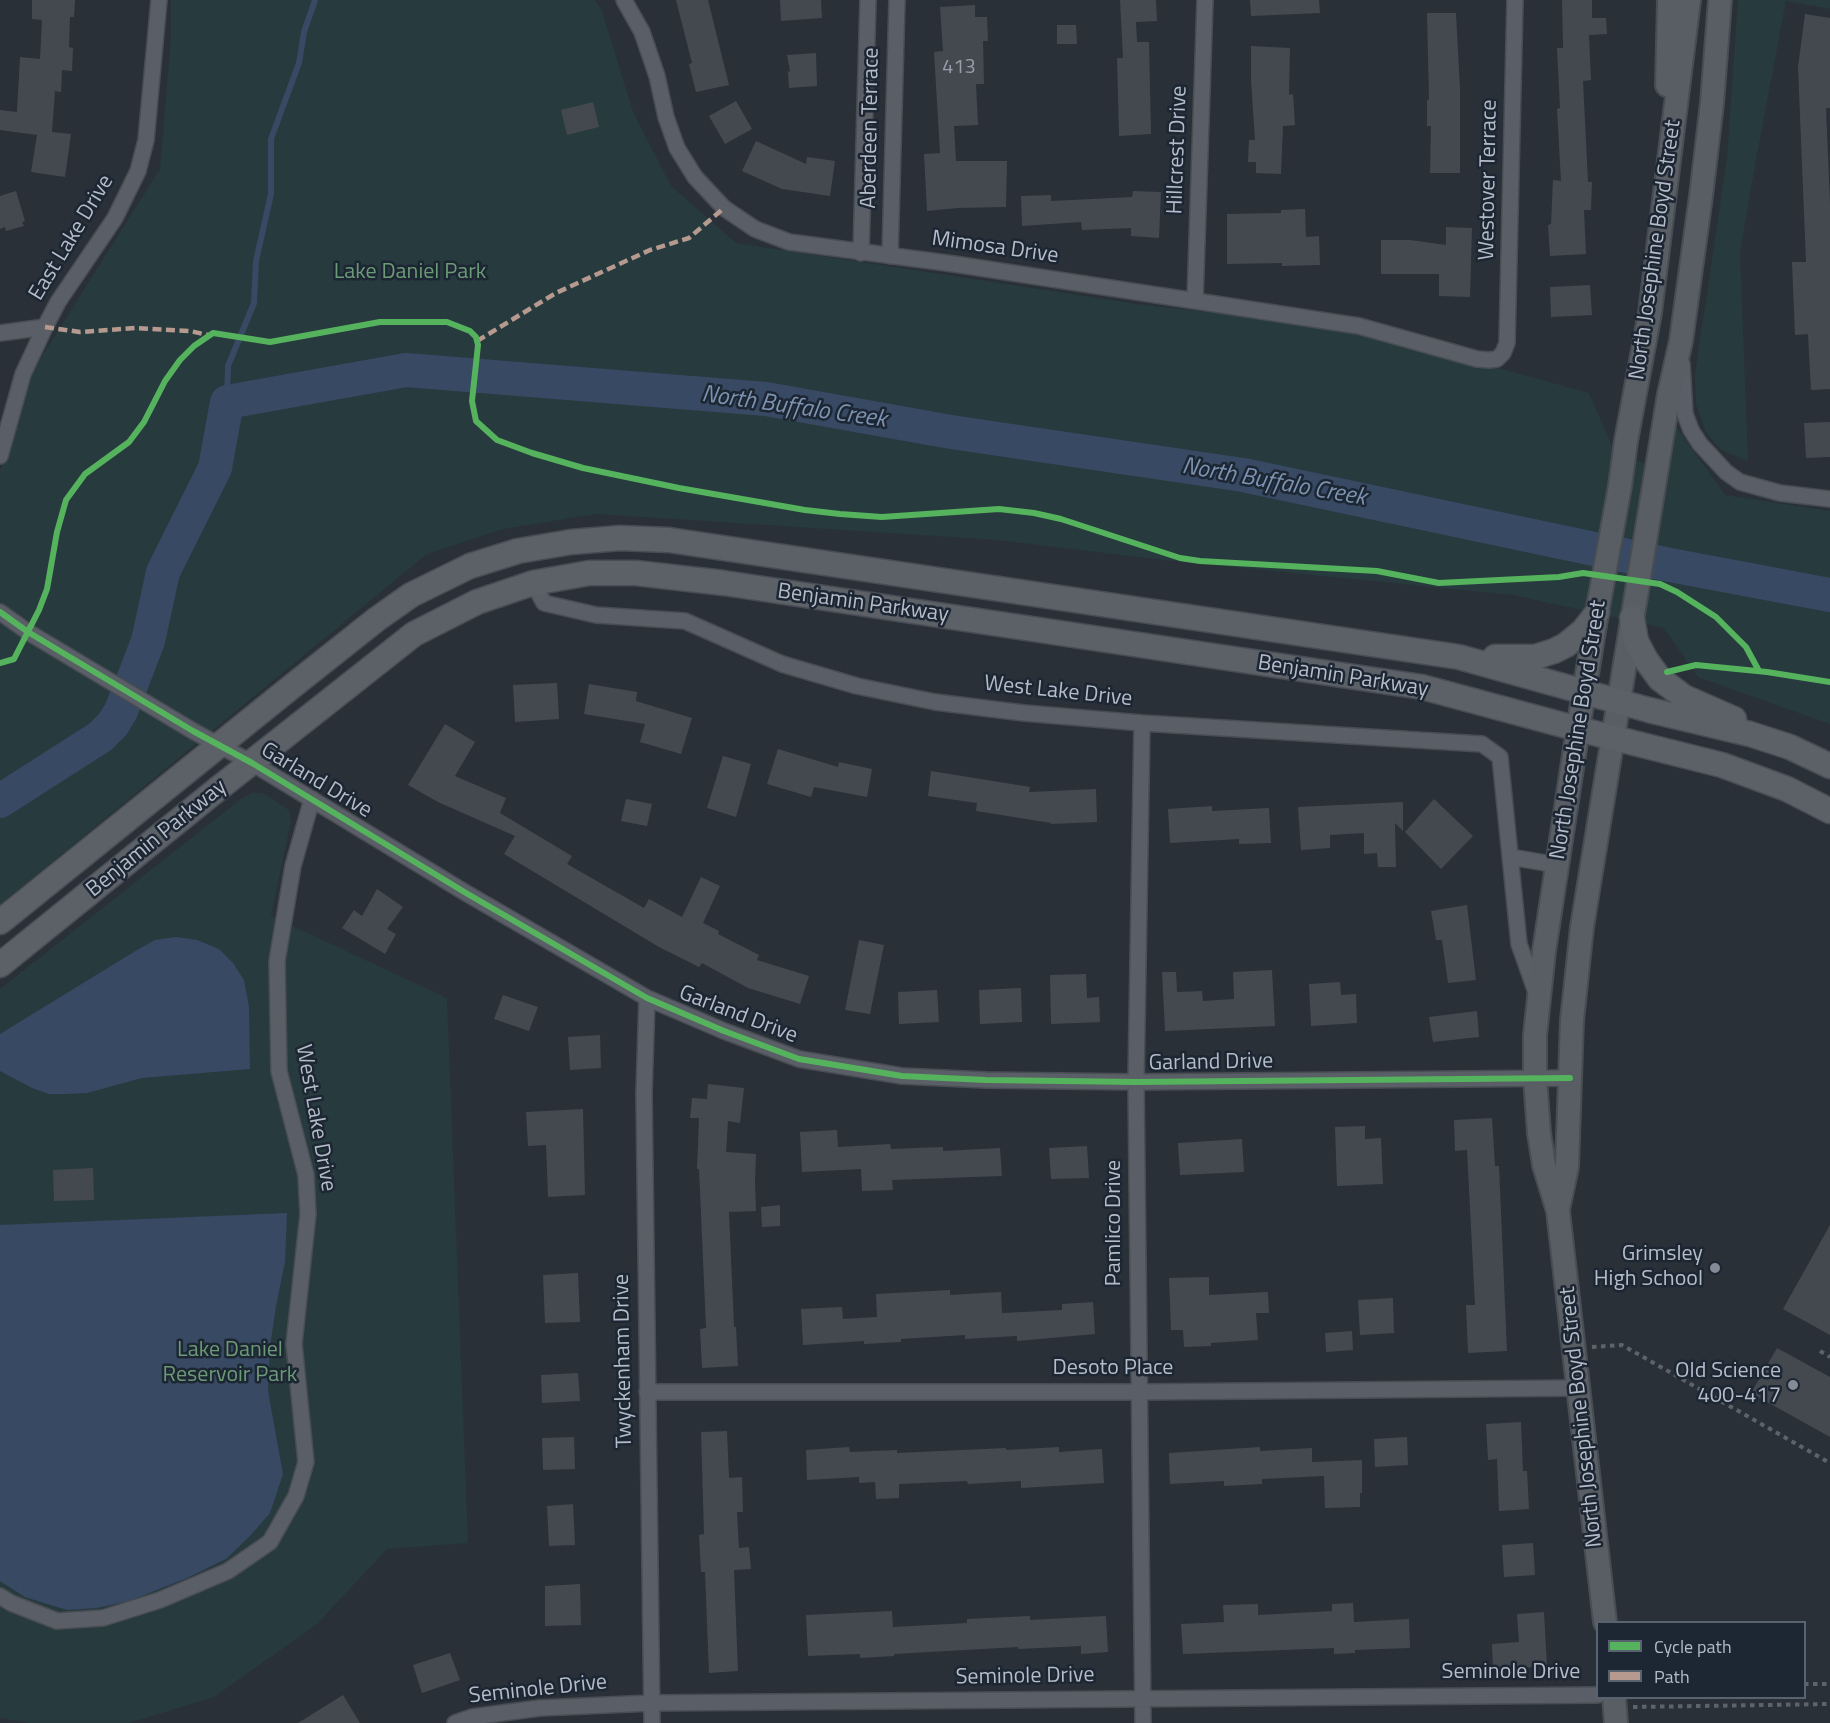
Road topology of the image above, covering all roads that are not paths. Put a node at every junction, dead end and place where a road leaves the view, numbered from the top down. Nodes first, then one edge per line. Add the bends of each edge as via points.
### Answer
1 (159, 0) edge
2 (624, 0) edge
3 (868, 0) edge
4 (897, 0) edge
5 (1205, 0) edge
6 (1515, 0) edge
7 (1669, 0) edge
8 (1689, 0) edge
9 (1720, 0) edge
10 (1670, 168) junction
11 (861, 253) junction
12 (890, 256) junction
13 (1195, 301) junction
14 (45, 327) junction
15 (0, 333) edge
16 (1681, 340) junction
17 (1497, 358) joint
18 (0, 456) edge
19 (1830, 499) edge
20 (533, 583) junction
21 (0, 612) edge
22 (1597, 613) junction
23 (1632, 618) junction
24 (1459, 657) junction
25 (1586, 692) junction
26 (1620, 702) junction
27 (1142, 723) junction
28 (1578, 729) junction
29 (1614, 738) junction
30 (219, 746) junction
31 (1790, 747) junction
32 (252, 763) junction
33 (1830, 766) edge
34 (312, 799) junction
35 (1830, 811) edge
36 (1511, 857) junction
37 (1557, 865) junction
38 (0, 922) edge
39 (0, 965) edge
40 (647, 998) junction
41 (1539, 999) junction
42 (1570, 1077) junction
43 (1535, 1078) junction
44 (1136, 1082) junction
45 (1558, 1211) junction
46 (1579, 1388) junction
47 (647, 1392) junction
48 (1138, 1392) junction
49 (0, 1596) edge
50 (1605, 1621) edge
51 (1143, 1698) junction
52 (652, 1703) junction
53 (1611, 1706) edge
54 (455, 1723) edge
55 (651, 1723) edge
56 (1143, 1723) edge

1 - 14 street, East Lake Drive via 146,140 138,171 116,219
2 - 11 street, Mimosa Drive via 646,43 677,148 694,177 724,208 755,229 789,242
3 - 11 street, Aberdeen Terrace
4 - 12 street, Aberdeen Terrace
5 - 13 street, Hillcrest Drive
6 - 17 street, Westover Terrace via 1507,343
7 - 10 main road
8 - 10 main road, North Josephine Boyd Street
9 - 16 main road, North Josephine Boyd Street via 1701,196
10 - 22 main road, North Josephine Boyd Street via 1650,313
11 - 12 street, Mimosa Drive
12 - 13 street, Mimosa Drive
13 - 17 street, Mimosa Drive via 1359,326 1477,359
14 - 15 street
14 - 18 street, East Lake Drive via 23,374
16 - 19 street via 1685,414 1700,444 1726,472 1740,482 1770,490
16 - 23 main road, North Josephine Boyd Street
20 - 27 street, West Lake Drive via 544,603 596,615 685,621 782,664 857,686 946,703
20 - 28 main road, Benjamin Parkway via 590,573 636,573 736,585 1422,687
20 - 32 main road, Benjamin Parkway via 477,602 414,634
21 - 30 street, Garland Drive
22 - 24 main road via 1583,631 1554,651 1535,657
22 - 25 main road, North Josephine Boyd Street
23 - 26 main road, North Josephine Boyd Street
23 - 31 main road via 1636,641 1660,679 1684,697
24 - 25 main road, Benjamin Parkway
24 - 30 main road, Benjamin Parkway via 681,542 620,538 518,551 470,566 411,595
25 - 26 main road, Benjamin Parkway
25 - 28 main road, North Josephine Boyd Street
26 - 29 main road, North Josephine Boyd Street
26 - 31 main road, Benjamin Parkway
27 - 36 street, West Lake Drive via 1482,744 1500,757
27 - 44 street, Pamlico Drive
28 - 29 main road, Benjamin Parkway
28 - 37 main road, North Josephine Boyd Street
29 - 35 main road, Benjamin Parkway via 1722,765 1787,789
29 - 42 main road, North Josephine Boyd Street via 1582,927
30 - 32 street, Garland Drive
30 - 38 main road, Benjamin Parkway
31 - 33 main road, Benjamin Parkway
32 - 34 street, Garland Drive
32 - 39 main road, Benjamin Parkway
34 - 40 street, Garland Drive
34 - 49 street, West Lake Drive via 293,866 277,961 279,1071 306,1175 308,1214 294,1344 306,1462 296,1496 270,1542 228,1571 160,1600 103,1618 57,1621
36 - 37 street
36 - 41 street, West Lake Drive via 1519,944
37 - 41 main road, North Josephine Boyd Street
40 - 44 street, Garland Drive via 799,1059 902,1076
40 - 47 street, Twyckenham Drive
41 - 43 main road, North Josephine Boyd Street
42 - 43 street, Garland Drive
42 - 45 main road, North Josephine Boyd Street via 1567,1167
43 - 44 street, Garland Drive
43 - 45 main road, North Josephine Boyd Street via 1544,1165
44 - 48 street, Pamlico Drive
45 - 46 main road, North Josephine Boyd Street
46 - 48 street, Desoto Place
46 - 50 main road, North Josephine Boyd Street
47 - 48 street, Desoto Place
47 - 52 street, Twyckenham Drive
48 - 51 street, Pamlico Drive
51 - 52 street, Seminole Drive
51 - 53 street, Seminole Drive
51 - 56 street, Pamlico Drive
52 - 54 street, Seminole Drive via 540,1708
52 - 55 street, Twyckenham Drive

